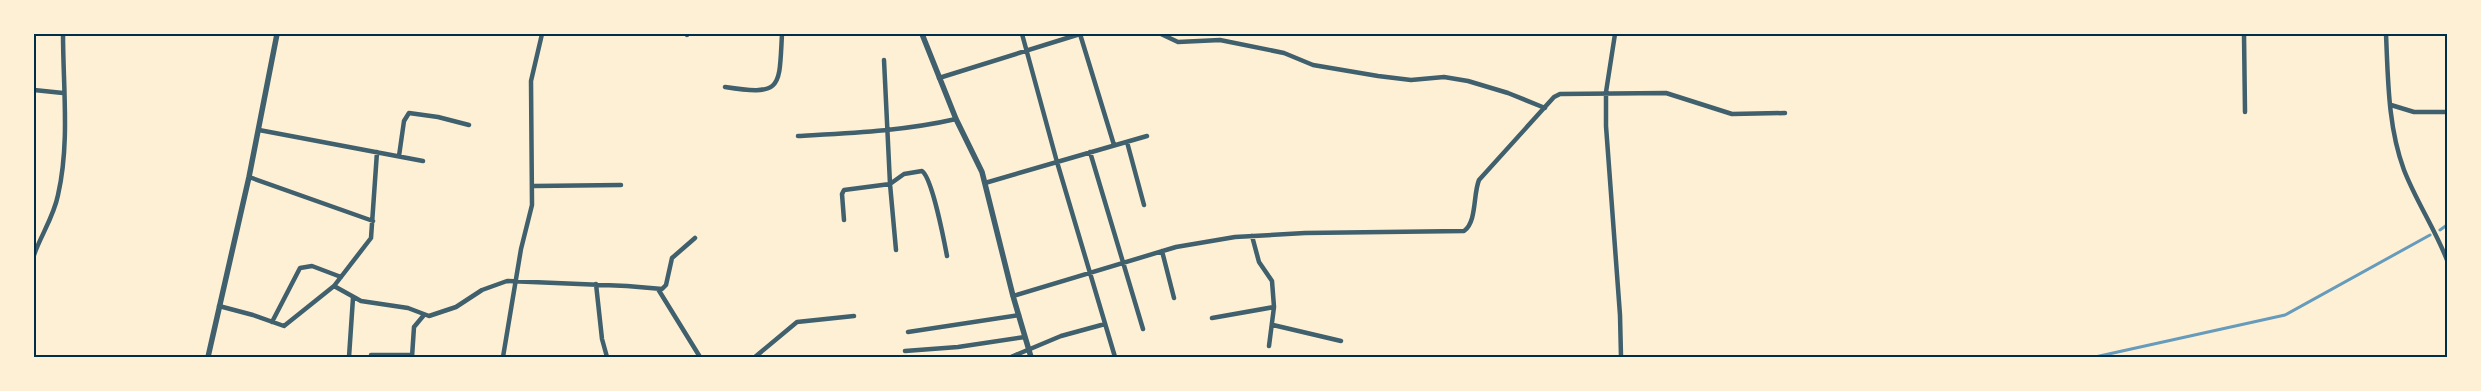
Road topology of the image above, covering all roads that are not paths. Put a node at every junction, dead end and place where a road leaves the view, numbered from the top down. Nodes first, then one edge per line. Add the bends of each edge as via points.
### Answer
1 (63, 34) edge
2 (277, 34) edge
3 (542, 34) edge
4 (782, 34) edge
5 (922, 34) edge
6 (1022, 34) edge
7 (1080, 34) edge
8 (1160, 34) edge
9 (1615, 34) edge
10 (2244, 34) edge
11 (2386, 34) edge
12 (1026, 50) junction
13 (884, 60) dead end
14 (940, 78) junction
15 (725, 87) dead end
16 (34, 90) edge
17 (1606, 92) junction
18 (63, 93) junction
19 (2391, 106) junction
20 (1545, 108) junction
21 (2245, 112) dead end
22 (2447, 112) edge
23 (1785, 113) dead end
24 (956, 119) junction
25 (469, 125) dead end
26 (259, 130) junction
27 (888, 131) junction
28 (798, 136) dead end
29 (1147, 136) dead end
30 (1128, 142) junction
31 (1114, 145) junction
32 (377, 152) junction
33 (1090, 152) junction
34 (399, 156) junction
35 (423, 161) dead end
36 (1057, 162) junction
37 (250, 177) junction
38 (985, 183) junction
39 (890, 184) junction
40 (621, 185) dead end
41 (534, 186) junction
42 (1144, 205) dead end
43 (844, 220) dead end
44 (373, 221) junction
45 (1252, 236) junction
46 (695, 238) dead end
47 (896, 250) dead end
48 (1162, 251) junction
49 (34, 256) edge
50 (948, 256) dead end
51 (2447, 260) edge
52 (1123, 261) junction
53 (1090, 271) junction
54 (341, 277) junction
55 (516, 280) junction
56 (596, 284) junction
57 (334, 286) junction
58 (658, 289) junction
59 (1013, 296) junction
60 (353, 298) junction
61 (1174, 298) dead end
62 (220, 306) junction
63 (1274, 307) junction
64 (424, 315) junction
65 (1019, 315) junction
66 (854, 316) dead end
67 (1212, 318) dead end
68 (272, 322) junction
69 (1106, 324) junction
70 (1273, 324) junction
71 (1143, 329) dead end
72 (908, 332) dead end
73 (1025, 338) junction
74 (1341, 340) dead end
75 (1268, 346) dead end
76 (1029, 349) junction
77 (904, 351) dead end
78 (371, 355) dead end
79 (412, 356) edge
80 (208, 357) edge
81 (348, 357) edge
82 (503, 357) edge
83 (607, 357) edge
84 (700, 357) edge
85 (755, 357) edge
86 (1011, 357) edge
87 (1031, 357) edge
88 (1115, 357) edge
89 (1621, 357) edge

1 - 18 street
2 - 26 street
3 - 41 street via 532,81 530,114
4 - 15 street via 780,65 775,84 769,90
5 - 14 street
6 - 12 street
7 - 12 street
7 - 31 street
8 - 20 street via 1178,42 1220,40 1284,53 1313,64 1378,76 1411,80 1444,77 1468,81 1508,92
9 - 17 street
10 - 21 street
11 - 19 street
12 - 14 street
12 - 36 street
13 - 27 street
14 - 24 street
16 - 18 street
17 - 20 street via 1560,94
17 - 23 street via 1666,93 1732,114
17 - 89 street
18 - 49 street via 63,172 58,197
19 - 22 street via 2414,112
19 - 51 street via 2396,143 2405,172
20 - 45 street via 1479,180 1471,221 1464,231
24 - 27 street
24 - 38 street
25 - 34 street via 409,114 404,121
26 - 32 street
26 - 37 street
27 - 28 street
27 - 39 street
29 - 30 street
30 - 31 street
30 - 42 street
31 - 33 street
32 - 34 street
32 - 44 street
33 - 36 street
33 - 52 street
34 - 35 street
36 - 38 street
36 - 53 street
37 - 44 street
37 - 62 street
38 - 59 street
39 - 43 street via 844,190
39 - 47 street
39 - 50 street via 904,174 922,171 926,174
40 - 41 street
41 - 55 street
44 - 54 street via 371,238
45 - 48 street
45 - 63 street via 1259,262 1272,281
46 - 58 street via 675,254 666,286
48 - 52 street
48 - 61 street
52 - 53 street
52 - 71 street
53 - 59 street
53 - 69 street
54 - 57 street
54 - 68 street via 312,266 300,268
55 - 56 street
55 - 64 street via 496,284 438,314
55 - 82 street
56 - 58 street
56 - 83 street
57 - 60 street
57 - 68 street via 290,324 280,326
58 - 84 street
59 - 65 street
60 - 64 street via 408,308
60 - 81 street
62 - 68 street
62 - 80 street
63 - 67 street
63 - 70 street
64 - 79 street via 414,327
65 - 72 street
65 - 73 street
66 - 85 street via 797,322
69 - 76 street via 1076,331
69 - 88 street
70 - 74 street
70 - 75 street
73 - 76 street
73 - 77 street
76 - 86 street
76 - 87 street
78 - 79 street

